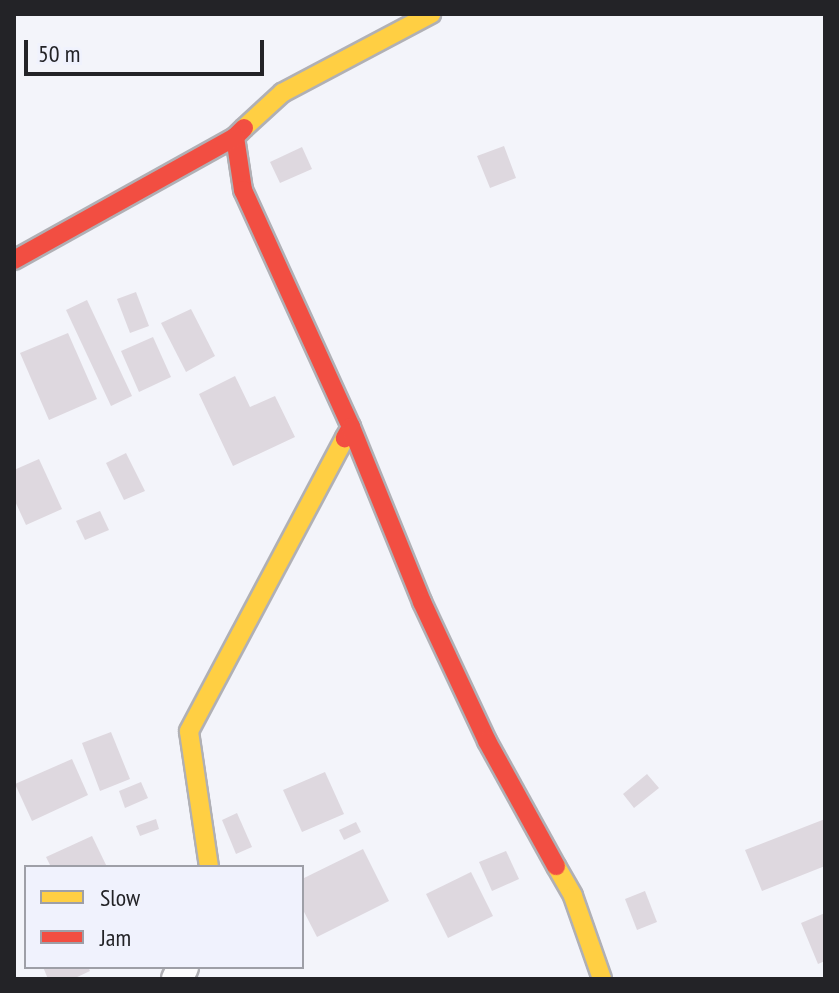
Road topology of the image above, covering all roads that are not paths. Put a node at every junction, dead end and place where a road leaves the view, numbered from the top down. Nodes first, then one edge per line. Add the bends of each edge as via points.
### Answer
1 (431, 14) edge
2 (235, 137) junction
3 (14, 260) edge
4 (351, 427) junction
5 (209, 865) edge
6 (602, 979) edge

1 - 2 street via 282,93
2 - 3 street
2 - 4 street via 243,190
4 - 5 street via 189,731
4 - 6 street via 422,602 487,741 573,896

